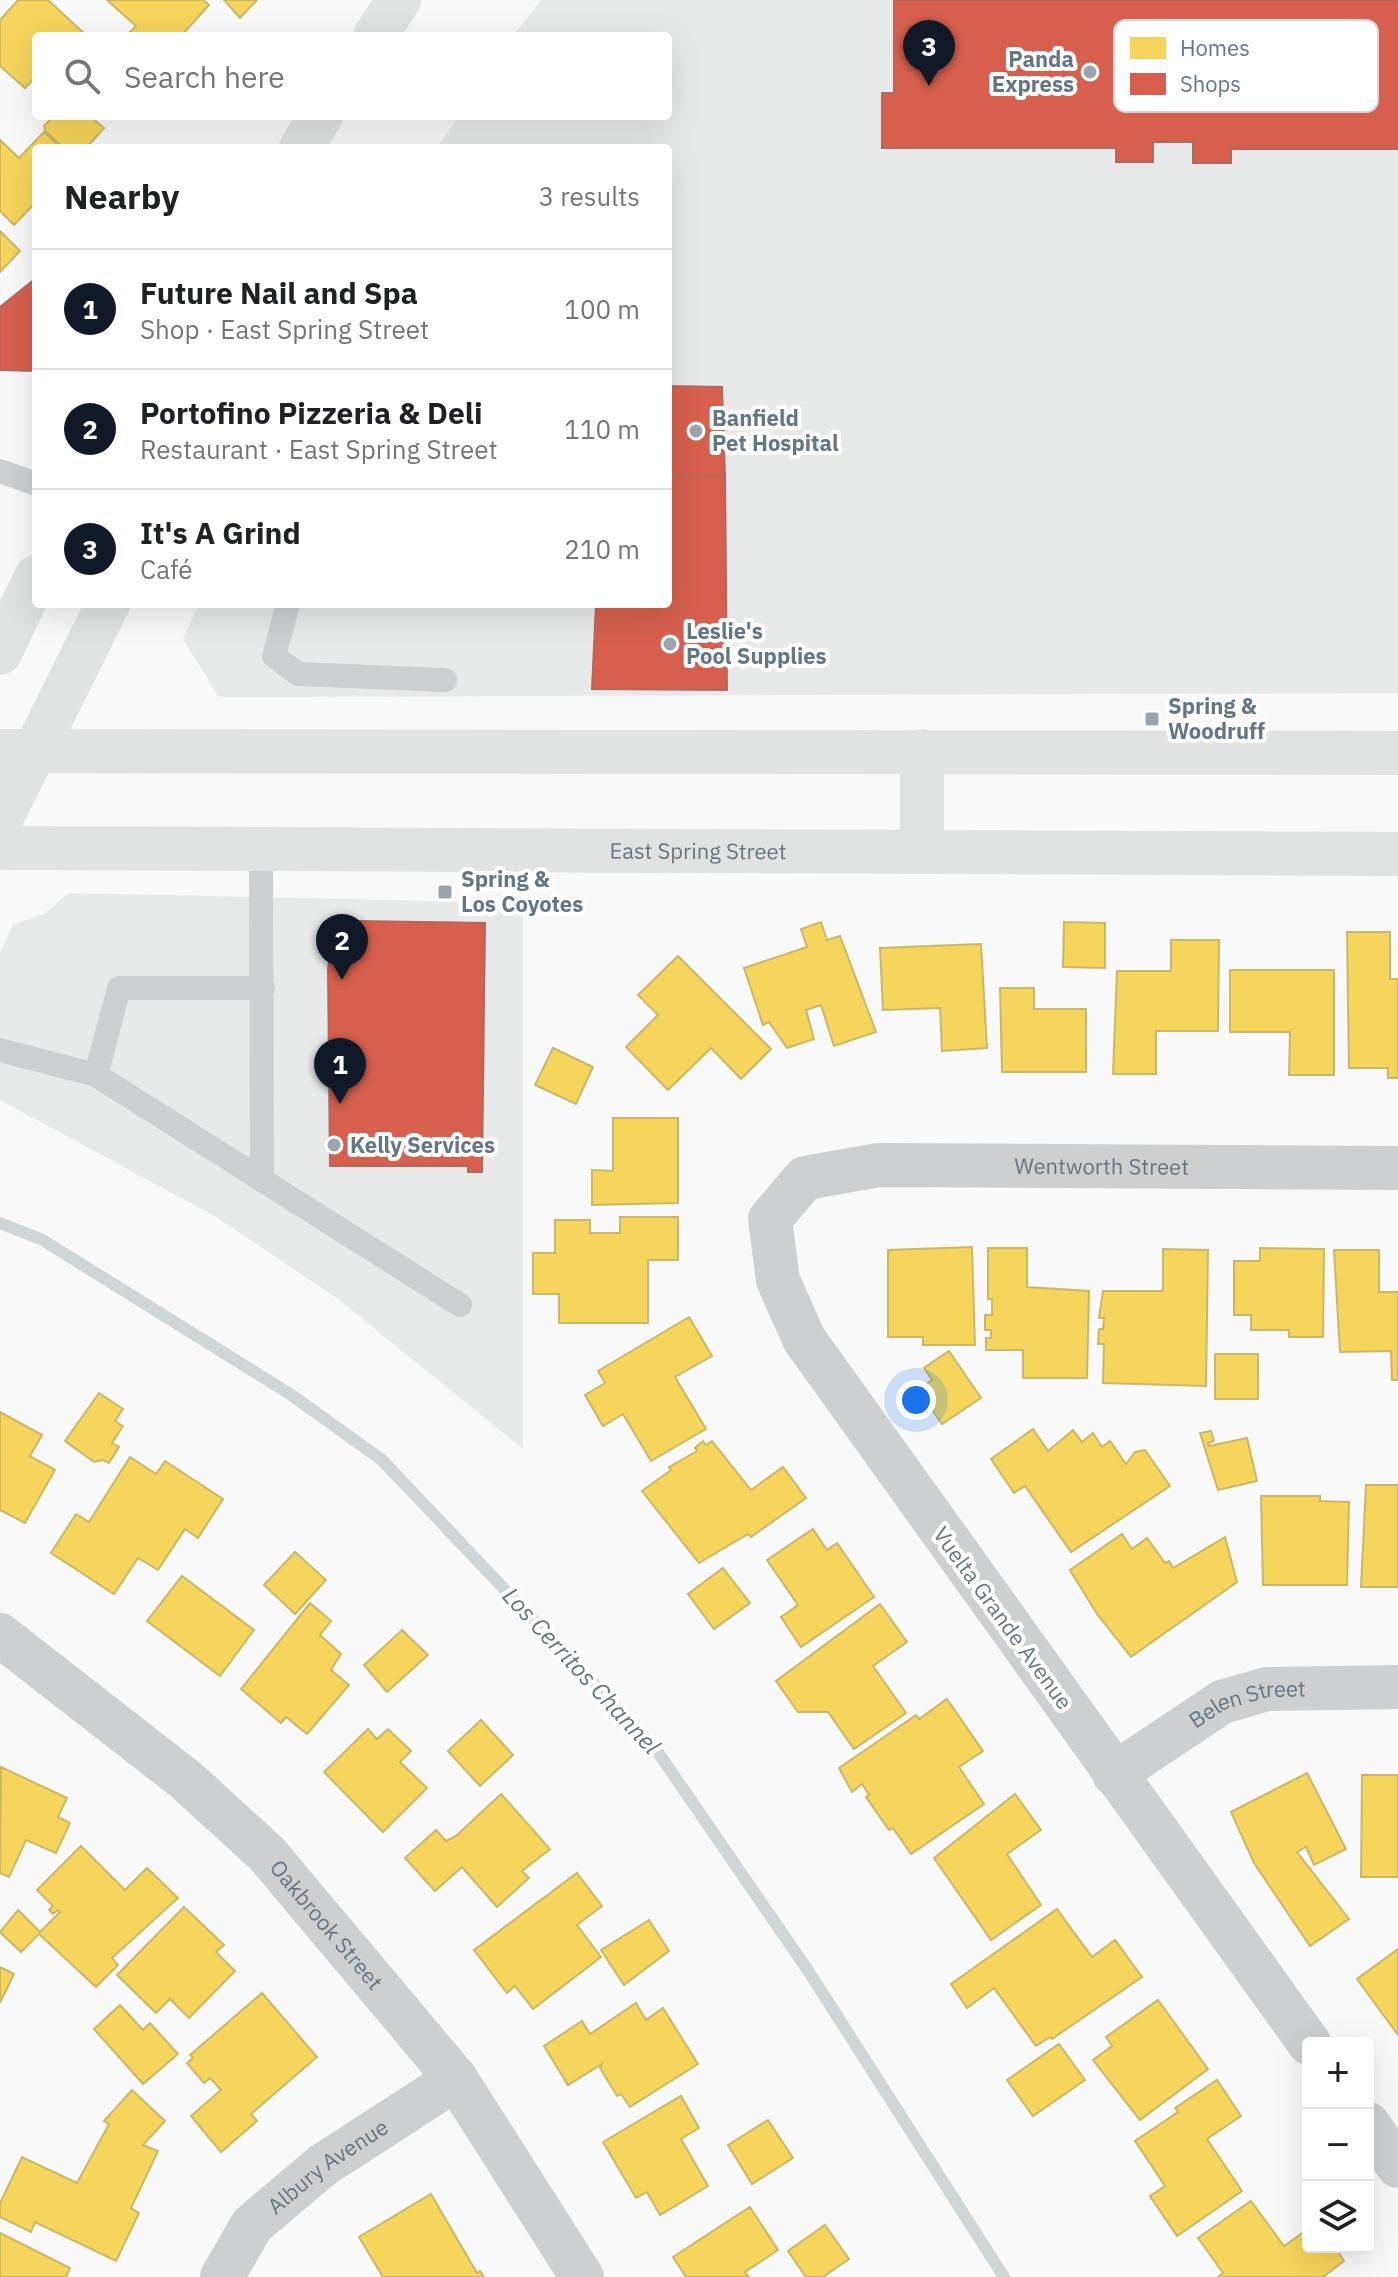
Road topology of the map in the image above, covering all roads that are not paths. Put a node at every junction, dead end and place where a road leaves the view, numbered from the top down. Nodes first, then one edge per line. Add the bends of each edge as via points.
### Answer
1 (399, 0) edge
2 (378, 32) edge
3 (318, 120) edge
4 (304, 144) edge
5 (0, 471) edge
6 (32, 483) edge
7 (32, 585) edge
8 (106, 608) edge
9 (287, 608) edge
10 (0, 653) edge
11 (445, 680) dead end
12 (922, 751) junction
13 (18, 752) edge
14 (1398, 753) edge
15 (0, 821) edge
16 (0, 848) edge
17 (261, 848) junction
18 (922, 851) junction
19 (1398, 854) edge
20 (263, 988) junction
21 (0, 1050) edge
22 (96, 1075) junction
23 (1398, 1168) edge
24 (805, 1178) joint
25 (262, 1180) junction
26 (460, 1305) dead end
27 (0, 1635) edge
28 (1398, 1687) edge
29 (1114, 1774) junction
30 (1305, 2037) edge
31 (456, 2079) junction
32 (1374, 2132) edge
33 (1398, 2166) edge
34 (222, 2277) edge
35 (582, 2277) edge

1 - 2 main road
3 - 4 main road
5 - 6 lane
7 - 10 main road
8 - 13 main road
9 - 11 lane via 274,656 298,674
12 - 13 main road
12 - 14 main road
12 - 18 main road
13 - 15 main road
16 - 17 main road, East Spring Street
17 - 18 main road, East Spring Street
17 - 20 lane
18 - 19 main road, East Spring Street
20 - 22 lane via 119,988
20 - 25 lane
21 - 22 lane
22 - 25 lane
23 - 24 street, Wentworth Street via 879,1165
24 - 29 street, Vuelta Grande Avenue via 770,1219 778,1280 804,1339
25 - 26 lane
27 - 31 street, Oakbrook Street via 186,1780 267,1854
28 - 29 street, Belen Street via 1267,1689 1222,1702
29 - 30 street, Vuelta Grande Avenue
31 - 34 street, Albury Avenue via 323,2165 252,2225
31 - 35 street, Oakbrook Street
32 - 33 street

